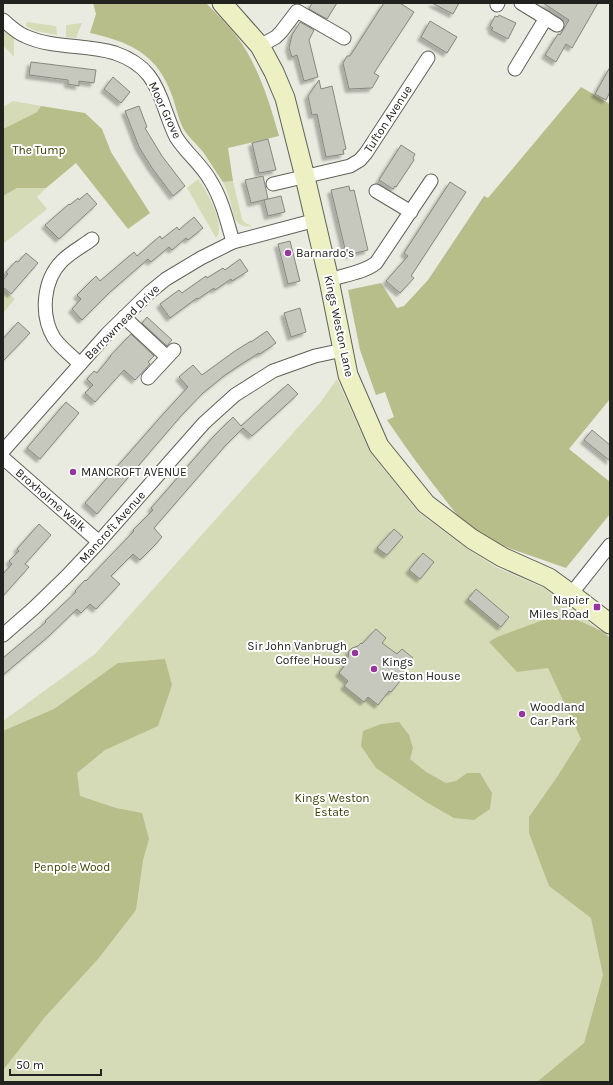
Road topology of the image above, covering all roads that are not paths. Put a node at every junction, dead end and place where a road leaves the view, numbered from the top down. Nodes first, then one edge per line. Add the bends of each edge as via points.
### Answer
1 (222, 3) edge
2 (521, 3) edge
3 (3, 20) edge
4 (344, 38) dead end
5 (260, 46) junction
6 (428, 58) dead end
7 (515, 69) dead end
8 (305, 177) junction
9 (432, 181) dead end
10 (273, 184) dead end
11 (376, 191) dead end
12 (411, 212) junction
13 (316, 220) junction
14 (92, 239) dead end
15 (233, 242) junction
16 (329, 280) junction
17 (124, 317) junction
18 (343, 350) junction
19 (80, 364) junction
20 (148, 378) dead end
21 (3, 451) edge
22 (3, 458) edge
23 (99, 542) junction
24 (610, 545) edge
25 (571, 594) junction
26 (610, 624) edge
27 (3, 635) edge

1 - 5 street, Kings Weston Lane
2 - 7 street via 552,22
3 - 15 street, Moor Grove via 25,36 49,43 114,53 137,64 145,71 157,87 180,142 210,178 223,207
4 - 5 street via 297,11 276,37
5 - 8 street, Kings Weston Lane via 286,98
6 - 8 street, Tufton Avenue via 424,72 360,160 341,168
8 - 10 street, Tufton Avenue
8 - 13 street, Kings Weston Lane
9 - 12 street
11 - 12 street
12 - 16 street via 376,264
13 - 15 street, Barrowmead Drive
13 - 16 street, Kings Weston Lane
14 - 19 street via 57,267 48,284 46,300 47,320 55,339
15 - 17 street, Barrowmead Drive via 166,279
16 - 18 street, Kings Weston Lane
17 - 19 street, Barrowmead Drive
17 - 20 street via 171,354
18 - 23 street, Mancroft Avenue via 315,356 273,371 235,395 204,423
18 - 25 street, Kings Weston Lane via 348,375 379,446 426,504 502,558 549,578
19 - 21 street, Barrowmead Drive
22 - 23 street, Broxholme Walk
23 - 27 street, Mancroft Avenue via 67,576
24 - 25 street
25 - 26 street, Kings Weston Lane

